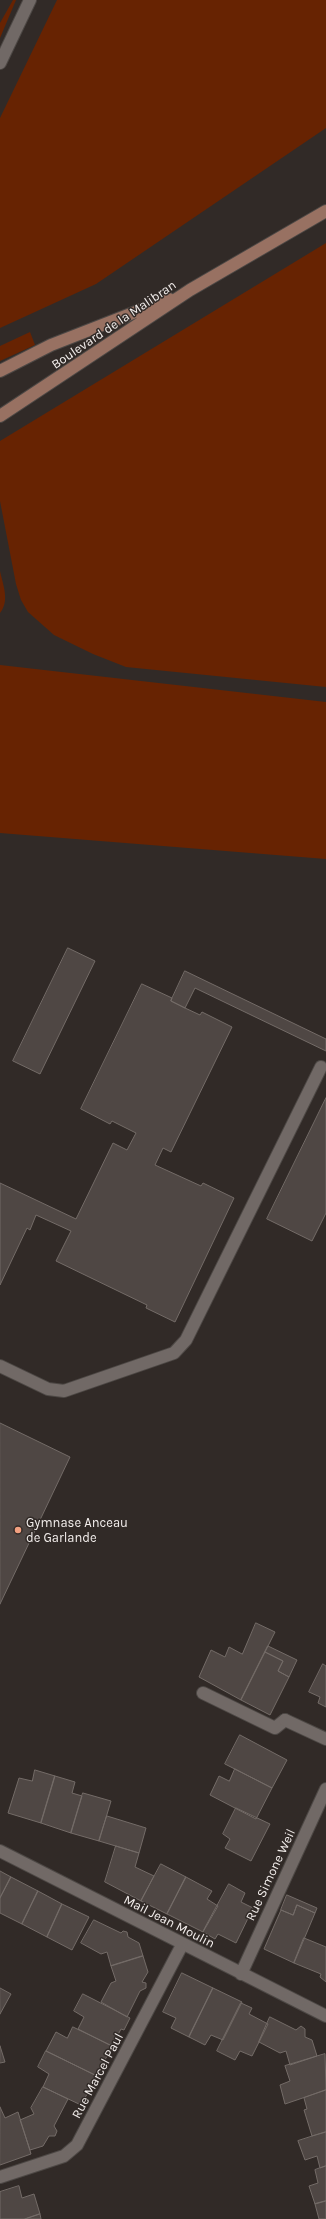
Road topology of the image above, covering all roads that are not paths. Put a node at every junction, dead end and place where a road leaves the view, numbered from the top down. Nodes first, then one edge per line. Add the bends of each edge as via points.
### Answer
1 (30, 0) edge
2 (0, 63) edge
3 (326, 211) edge
4 (190, 290) junction
5 (0, 371) edge
6 (0, 416) edge
7 (321, 1067) dead end
8 (0, 1366) edge
9 (203, 1693) dead end
10 (326, 1739) edge
11 (326, 1789) edge
12 (0, 1851) edge
13 (182, 1945) junction
14 (241, 1974) junction
15 (326, 2016) edge
16 (0, 2177) edge

1 - 2 street
3 - 4 main road
4 - 5 main road, Boulevard de la Malibran via 51,345
4 - 6 main road, Boulevard de la Malibran
7 - 8 street via 186,1340 174,1353 64,1391 48,1389
9 - 10 street via 275,1728 286,1720
11 - 14 street, Rue Simone Weil
12 - 13 street, Mail Jean Moulin
13 - 14 street, Mail Jean Moulin
13 - 16 street, Rue Marcel Paul via 77,2145 64,2156
14 - 15 street, Mail Jean Moulin

